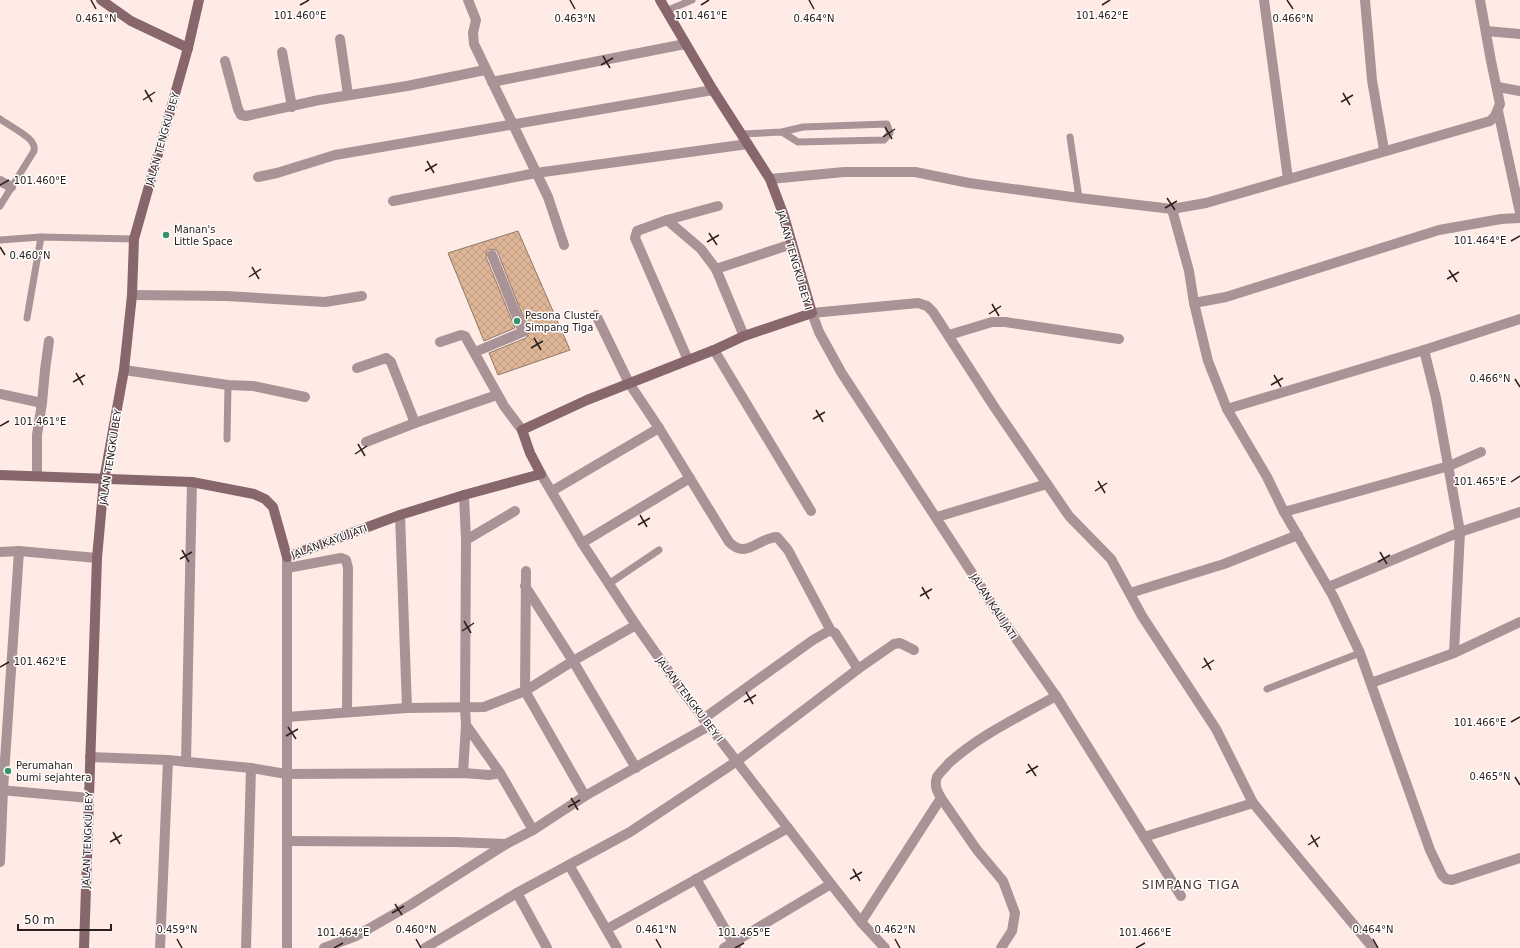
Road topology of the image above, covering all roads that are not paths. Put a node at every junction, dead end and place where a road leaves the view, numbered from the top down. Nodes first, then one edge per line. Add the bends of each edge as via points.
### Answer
1 (101, 0) edge
2 (199, 0) edge
3 (468, 0) edge
4 (660, 0) edge
5 (692, 0) edge
6 (1264, 0) edge
7 (1365, 0) edge
8 (1480, 0) edge
9 (666, 11) junction
10 (1486, 31) junction
11 (1520, 34) edge
12 (340, 39) dead end
13 (685, 44) junction
14 (188, 48) junction
15 (282, 52) dead end
16 (225, 60) dead end
17 (485, 70) junction
18 (492, 82) junction
19 (1498, 87) junction
20 (713, 90) junction
21 (1520, 91) edge
22 (348, 94) junction
23 (292, 107) junction
24 (1498, 111) junction
25 (0, 119) edge
26 (512, 124) junction
27 (782, 132) junction
28 (742, 134) junction
29 (1070, 137) dead end
30 (748, 144) junction
31 (1384, 150) junction
32 (536, 173) junction
33 (258, 177) dead end
34 (770, 179) junction
35 (1288, 179) junction
36 (0, 181) edge
37 (11, 187) junction
38 (1079, 198) junction
39 (393, 201) dead end
40 (0, 206) edge
41 (718, 206) dead end
42 (1172, 209) junction
43 (1520, 213) edge
44 (1520, 218) edge
45 (667, 220) junction
46 (40, 237) junction
47 (134, 239) junction
48 (0, 240) edge
49 (792, 244) junction
50 (564, 245) dead end
51 (492, 255) dead end
52 (716, 269) junction
53 (132, 295) junction
54 (362, 296) dead end
55 (1194, 303) junction
56 (812, 313) junction
57 (596, 315) dead end
58 (27, 318) dead end
59 (1520, 319) edge
60 (949, 335) junction
61 (744, 336) junction
62 (1119, 339) dead end
63 (49, 341) dead end
64 (440, 342) dead end
65 (714, 350) junction
66 (1424, 350) junction
67 (475, 352) junction
68 (688, 360) junction
69 (357, 368) dead end
70 (124, 370) junction
71 (629, 383) junction
72 (228, 385) junction
73 (0, 394) edge
74 (497, 394) junction
75 (305, 397) dead end
76 (42, 403) junction
77 (1227, 408) junction
78 (415, 423) junction
79 (659, 428) junction
80 (522, 430) junction
81 (227, 439) dead end
82 (366, 442) dead end
83 (1481, 452) dead end
84 (1449, 466) junction
85 (540, 474) junction
86 (0, 475) edge
87 (37, 476) junction
88 (690, 478) junction
89 (104, 480) junction
90 (192, 482) junction
91 (1047, 484) junction
92 (552, 491) junction
93 (464, 495) junction
94 (515, 511) dead end
95 (811, 511) dead end
96 (1284, 512) junction
97 (1520, 512) edge
98 (400, 515) junction
99 (937, 517) junction
100 (1460, 532) junction
101 (1298, 535) junction
102 (466, 540) junction
103 (582, 543) junction
104 (659, 550) dead end
105 (19, 551) junction
106 (0, 552) edge
107 (287, 557) junction
108 (97, 558) junction
109 (287, 568) junction
110 (526, 571) dead end
111 (610, 583) junction
112 (525, 586) junction
113 (1328, 587) junction
114 (1130, 593) junction
115 (1520, 622) edge
116 (636, 625) junction
117 (831, 631) junction
118 (914, 650) dead end
119 (1360, 653) junction
120 (1454, 653) junction
121 (572, 661) junction
122 (858, 669) junction
123 (1371, 683) junction
124 (1267, 689) dead end
125 (525, 691) junction
126 (1056, 696) junction
127 (407, 708) junction
128 (465, 708) junction
129 (347, 712) junction
130 (286, 717) junction
131 (706, 723) junction
132 (466, 725) junction
133 (90, 757) junction
134 (168, 760) junction
135 (737, 761) junction
136 (186, 762) junction
137 (251, 768) junction
138 (636, 768) junction
139 (463, 773) junction
140 (500, 773) junction
141 (286, 774) junction
142 (2, 790) edge
143 (586, 796) junction
144 (89, 798) junction
145 (941, 798) junction
146 (1253, 802) junction
147 (788, 828) junction
148 (533, 830) junction
149 (1144, 836) junction
150 (287, 841) junction
151 (506, 844) junction
152 (1520, 858) edge
153 (0, 862) edge
154 (569, 864) junction
155 (696, 879) junction
156 (831, 884) junction
157 (517, 893) junction
158 (1181, 896) dead end
159 (861, 922) junction
160 (607, 929) junction
161 (735, 946) edge
162 (84, 948) edge
163 (160, 948) edge
164 (246, 948) edge
165 (287, 948) edge
166 (324, 948) edge
167 (425, 948) edge
168 (547, 948) edge
169 (617, 948) edge
170 (724, 948) edge
171 (885, 948) edge
172 (1001, 948) edge
173 (1373, 948) edge

1 - 14 street via 131,21
2 - 14 street, JALAN TENGKU BEY
3 - 17 street via 476,20 474,44
4 - 9 street, JALAN TENGKU BEY I
5 - 9 lane
6 - 35 street
7 - 31 street via 1372,80
8 - 10 street
9 - 13 street, JALAN TENGKU BEY I
10 - 11 street
10 - 19 street
12 - 22 street
13 - 18 street
13 - 20 street, JALAN TENGKU BEY I
14 - 47 street, JALAN TENGKU BEY
15 - 23 street
16 - 23 street via 241,115 254,116
17 - 18 street
17 - 22 street
18 - 26 street
19 - 21 street
19 - 24 street
20 - 26 street
20 - 28 street, JALAN TENGKU BEY I
22 - 23 street
24 - 31 street via 1490,121 1482,124
24 - 43 street
25 - 37 lane via 33,143 34,147
26 - 32 street
26 - 33 street via 335,155
27 - 27 lane via 803,127 887,124 890,133 884,140 798,142
27 - 28 lane
28 - 30 street, JALAN TENGKU BEY I
29 - 38 lane
30 - 32 street
30 - 34 street, JALAN TENGKU BEY I
31 - 35 street
32 - 39 street
32 - 50 street via 548,197
34 - 38 street via 844,172 915,172
34 - 49 street, JALAN TENGKU BEY I
35 - 42 street via 1206,203
36 - 37 street
37 - 40 lane
38 - 42 street
41 - 45 street
42 - 55 street via 1189,271
44 - 55 street via 1439,230 1226,297
45 - 52 street via 700,249
45 - 68 street via 637,231 635,238
46 - 47 lane
46 - 48 lane
46 - 58 lane
47 - 53 street, JALAN TENGKU BEY
49 - 52 street
49 - 56 street, JALAN TENGKU BEY I
51 - 67 street via 523,332
52 - 61 street
53 - 54 street via 226,296 325,302
53 - 70 street, JALAN TENGKU BEY
55 - 77 street via 1208,361
56 - 60 street via 918,303 927,306 933,312
56 - 61 street, JALAN TENGKU BEY I
56 - 99 street, JALAN KALI JATI via 819,332 842,372
57 - 71 street
59 - 66 street
60 - 62 street via 992,322 1005,322
60 - 91 street
61 - 65 street, JALAN TENGKU BEY I
63 - 76 street
64 - 67 street, JALAN TENGKU BEY I via 465,336
65 - 68 street, JALAN TENGKU BEY I
65 - 95 street
66 - 77 street
66 - 84 street
67 - 74 street, JALAN TENGKU BEY I
68 - 71 street, JALAN TENGKU BEY I
69 - 78 street via 386,358 391,362
70 - 72 street
70 - 89 street, JALAN TENGKU BEY
71 - 79 street
71 - 80 street, JALAN TENGKU BEY I
72 - 75 street via 253,386
72 - 81 lane
73 - 76 street
74 - 78 street
74 - 80 street, JALAN TENGKU BEY I
76 - 87 street via 37,435
77 - 96 street
78 - 82 street
79 - 88 street
79 - 92 street
80 - 85 street, JALAN TENGKU BEY I
83 - 84 street
84 - 96 street
84 - 100 street
85 - 92 street, JALAN TENGKU BEY I
85 - 93 street, JALAN KAYU JATI
86 - 87 street, JALAN KAYU JATI
87 - 89 street, JALAN KAYU JATI
88 - 103 street
88 - 117 street via 735,548 746,550 771,538 781,542 788,550
89 - 90 street, JALAN KAYU JATI
89 - 108 street, JALAN TENGKU BEY
90 - 107 street, JALAN KAYU JATI via 254,494 265,499 273,507
90 - 136 street
91 - 99 street
91 - 114 street via 1069,516 1112,559
92 - 103 street, JALAN TENGKU BEY I
93 - 98 street, JALAN KAYU JATI
93 - 102 street
94 - 102 street
96 - 101 street
97 - 100 street
98 - 107 street, JALAN KAYU JATI
98 - 127 street
99 - 126 street, JALAN KALI JATI via 998,613
100 - 113 street
100 - 120 street
101 - 113 street
101 - 114 street via 1224,564
102 - 128 street
103 - 111 street, JALAN TENGKU BEY I
104 - 111 lane
105 - 106 street
105 - 108 street
105 - 142 street
107 - 109 street
108 - 133 street, JALAN TENGKU BEY
109 - 129 street via 341,558 346,560
109 - 130 street
110 - 112 street
111 - 116 street, JALAN TENGKU BEY I
112 - 121 street
112 - 125 street
113 - 119 street
114 - 146 street via 1216,729
115 - 120 street
116 - 121 street
116 - 131 street, JALAN TENGKU BEY I
117 - 122 street via 835,633
117 - 131 street via 813,640
118 - 122 street via 900,643 894,644
119 - 123 street
119 - 124 lane
120 - 123 street
121 - 125 street
121 - 138 street
122 - 135 street
123 - 152 street via 1407,788 1442,875 1452,880
125 - 128 street via 484,708
125 - 143 street
126 - 145 street via 968,747 953,760 937,777 936,789
126 - 149 street, JALAN KALI JATI
127 - 128 street
127 - 129 street
128 - 132 street
129 - 130 street
130 - 141 street
131 - 135 street, JALAN TENGKU BEY I
131 - 138 street
132 - 139 street
132 - 140 street
133 - 134 street
133 - 144 street, JALAN TENGKU BEY
134 - 136 street
134 - 163 street
135 - 147 street, JALAN TENGKU BEY I
135 - 154 street via 630,832
136 - 137 street
137 - 141 street
137 - 164 street
138 - 143 street
139 - 140 street
139 - 141 street
140 - 148 street
141 - 150 street
142 - 144 street
142 - 153 street
143 - 148 street
144 - 162 street, JALAN TENGKU BEY
145 - 159 street
145 - 172 street via 977,850 1003,881 1015,913 1012,931
146 - 149 street
146 - 173 street
147 - 155 street
147 - 156 street, JALAN TENGKU BEY I
148 - 151 street
149 - 158 street, JALAN KALI JATI
150 - 151 street
150 - 165 street
151 - 166 street via 356,936
154 - 157 street
154 - 160 street
155 - 160 street
155 - 161 street
156 - 159 street, JALAN TENGKU BEY I
156 - 161 street
157 - 167 street
157 - 168 street
159 - 171 street, JALAN TENGKU BEY I
160 - 169 street
161 - 170 street

